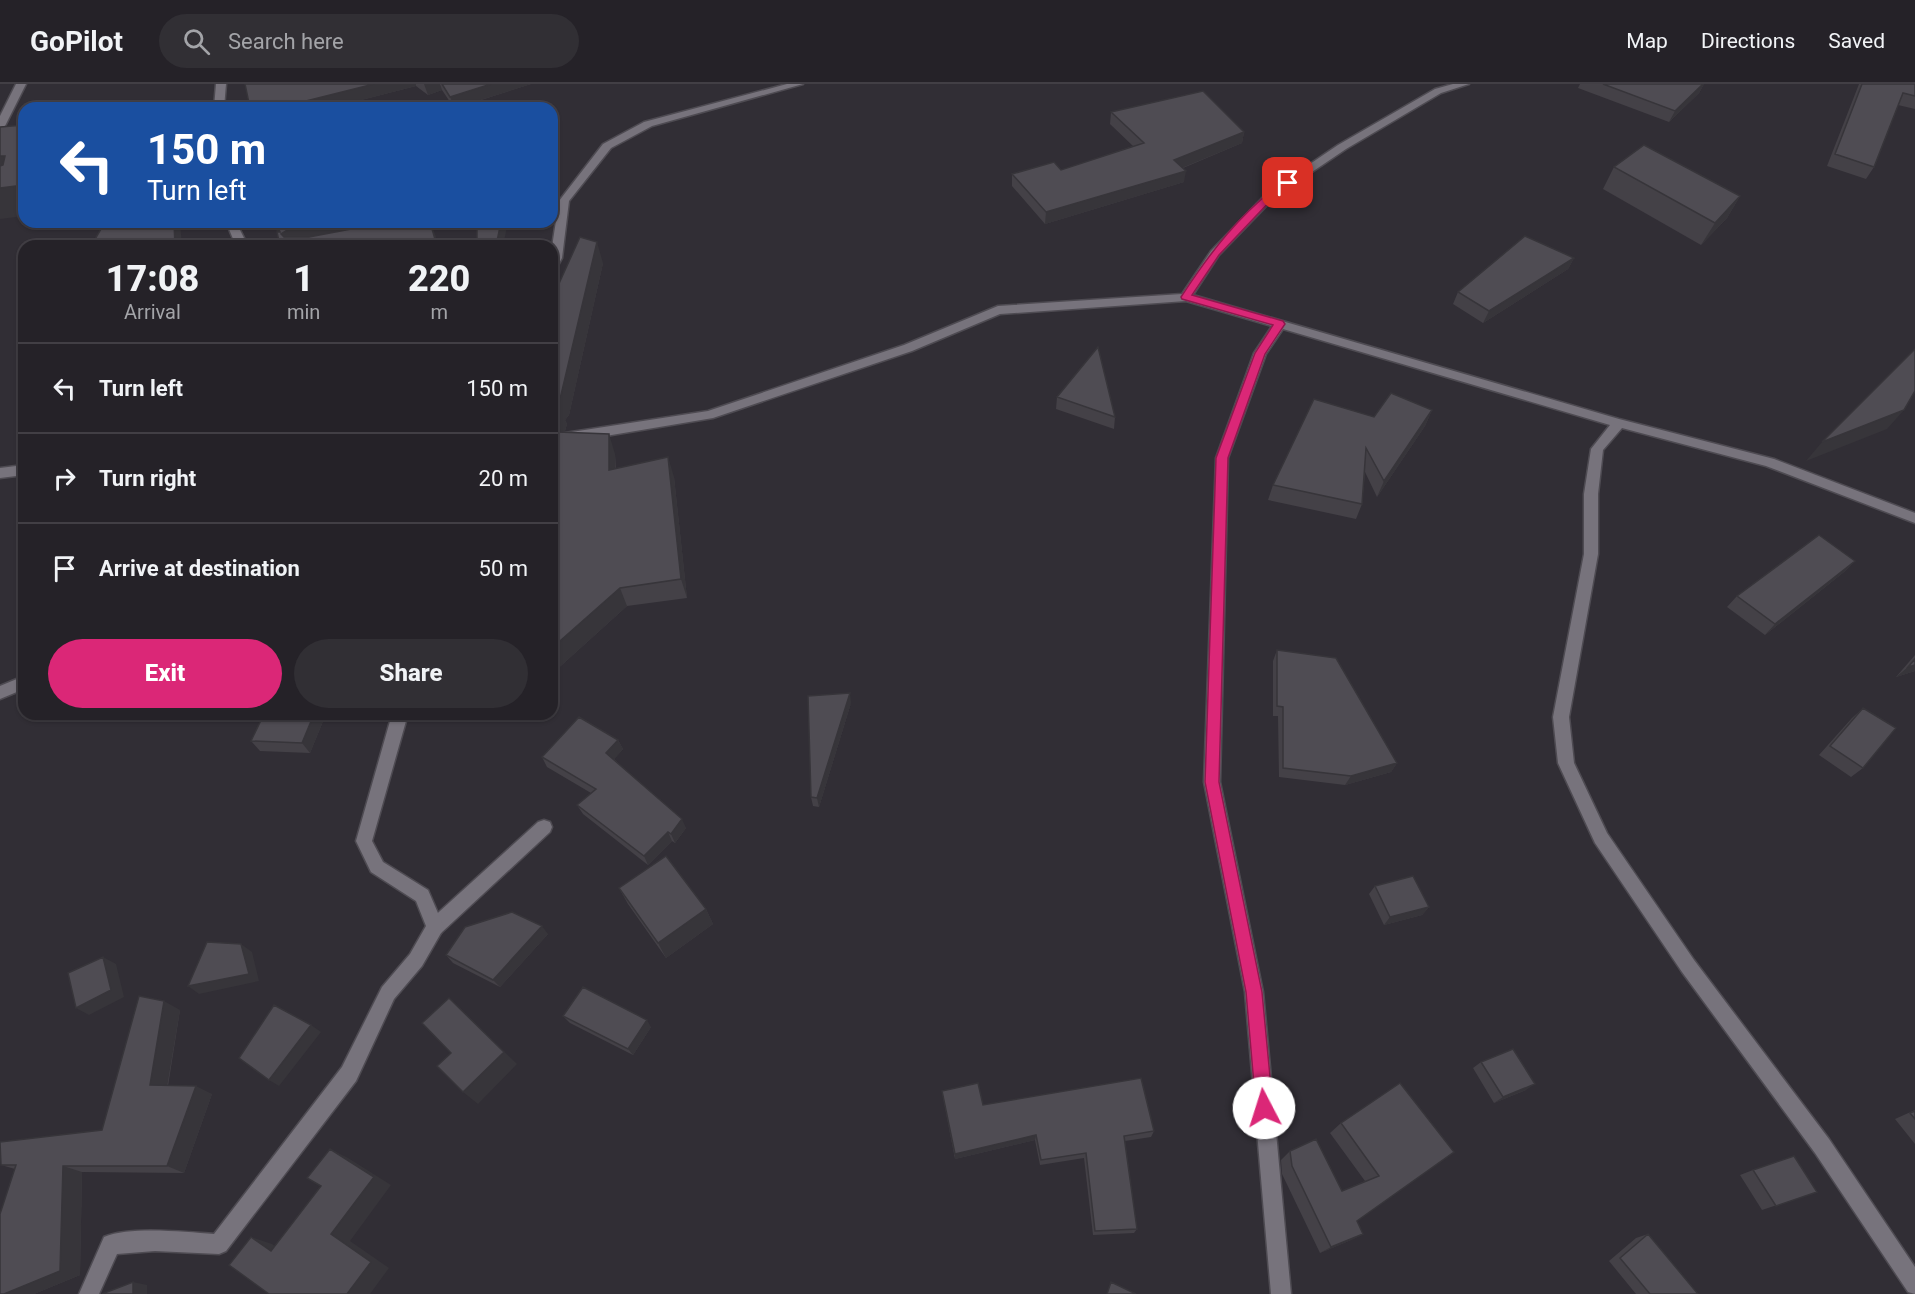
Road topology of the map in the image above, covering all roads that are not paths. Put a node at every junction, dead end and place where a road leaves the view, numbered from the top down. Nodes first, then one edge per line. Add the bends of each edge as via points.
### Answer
1 (21, 84) edge
2 (221, 84) edge
3 (798, 84) edge
4 (1464, 84) edge
5 (220, 102) edge
6 (0, 126) edge
7 (564, 201) junction
8 (558, 202) edge
9 (558, 244) edge
10 (1186, 297) junction
11 (1280, 324) junction
12 (1619, 423) junction
13 (558, 439) edge
14 (18, 471) edge
15 (0, 473) edge
16 (1915, 518) edge
17 (18, 685) edge
18 (0, 693) edge
19 (398, 720) edge
20 (544, 828) dead end
21 (435, 927) junction
22 (1915, 1285) edge
23 (89, 1294) edge
24 (1281, 1294) edge

1 - 6 street
2 - 5 street
3 - 7 street via 648,124 607,146
4 - 10 street via 1437,91 1271,195 1215,253
7 - 8 street
7 - 9 street
10 - 11 street
10 - 13 street via 998,310 908,348 709,415
11 - 12 street
11 - 24 street via 1260,353 1222,458 1212,782 1254,992
12 - 16 street via 1769,462
12 - 22 street via 1597,449 1591,494 1591,554 1562,717 1566,763 1601,838 1688,966 1822,1146
14 - 15 street
17 - 18 street
19 - 21 street via 364,841 377,867 422,896
20 - 21 street
21 - 23 street via 416,960 388,993 349,1074 219,1244 111,1244

